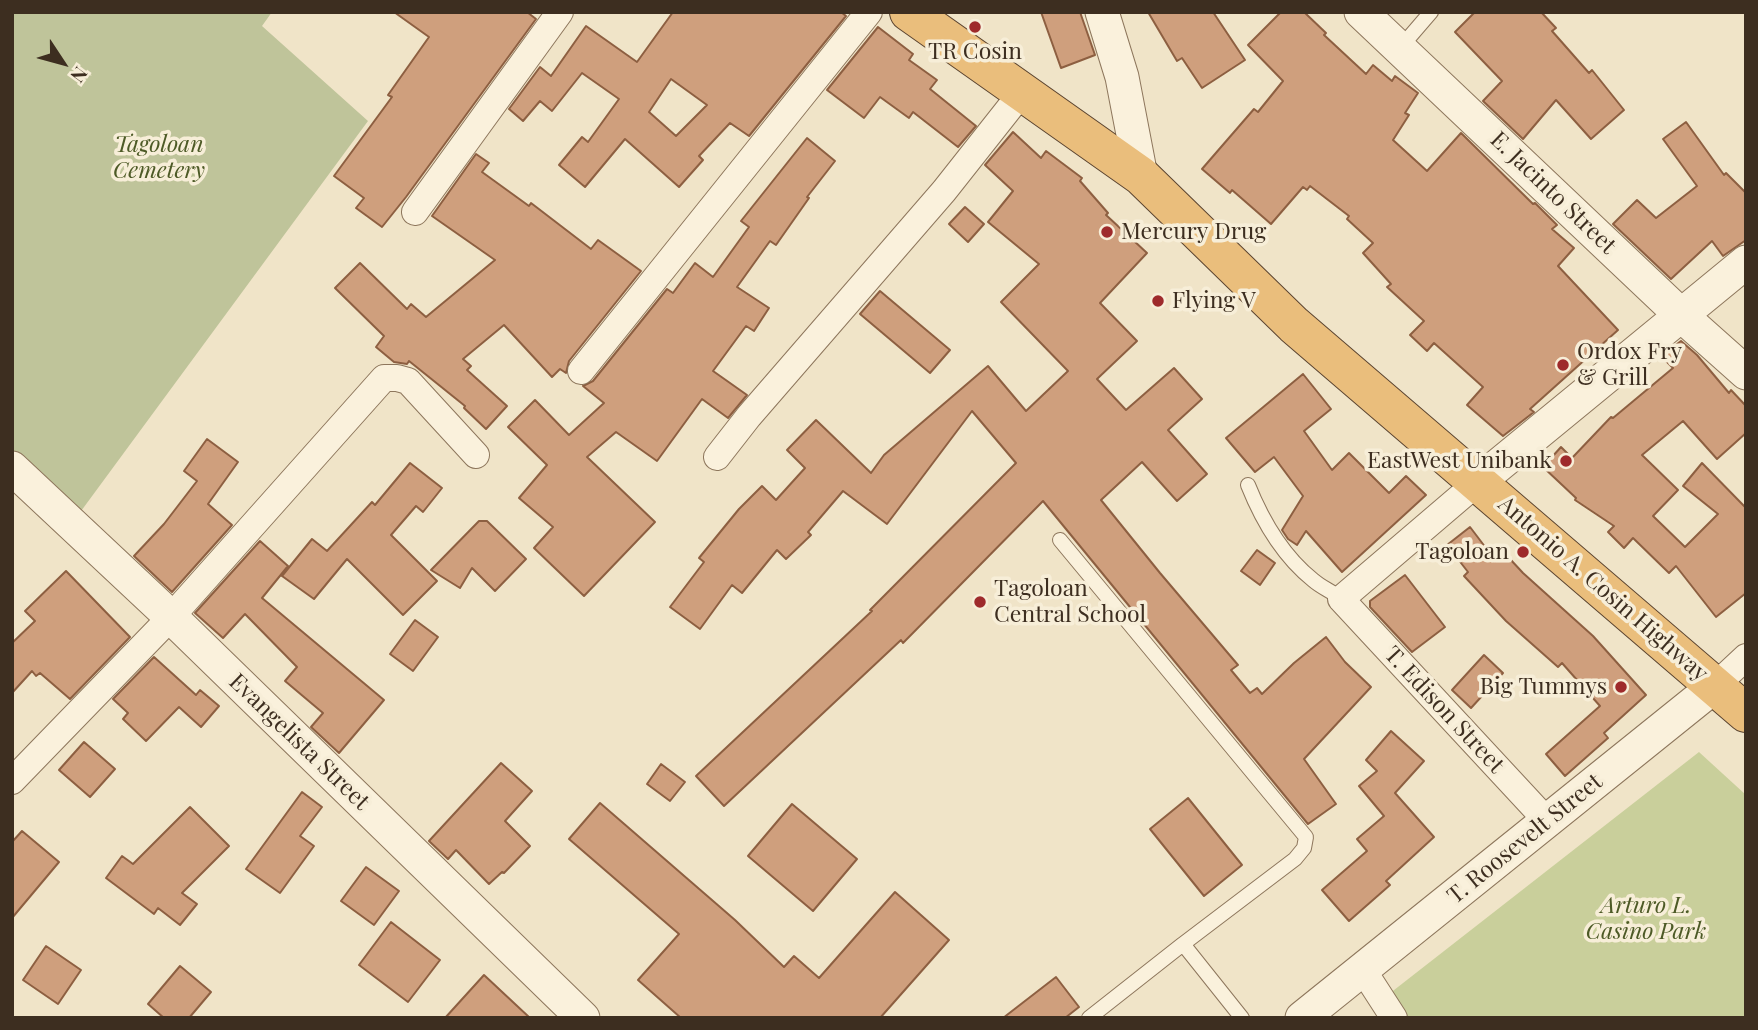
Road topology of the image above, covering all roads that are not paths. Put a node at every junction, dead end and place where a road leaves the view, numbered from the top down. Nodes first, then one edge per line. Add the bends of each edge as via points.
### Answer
1 (560, 12) edge
2 (869, 12) edge
3 (909, 12) edge
4 (1102, 12) edge
5 (1361, 12) edge
6 (1431, 12) edge
7 (1400, 48) junction
8 (1023, 91) junction
9 (1141, 176) junction
10 (415, 212) dead end
11 (1746, 262) edge
12 (1682, 316) junction
13 (581, 371) dead end
14 (1746, 373) edge
15 (476, 455) dead end
16 (717, 457) dead end
17 (12, 468) edge
18 (1478, 482) junction
19 (1248, 485) dead end
20 (1060, 540) dead end
21 (1341, 598) junction
22 (171, 617) junction
23 (1746, 657) edge
24 (1716, 685) junction
25 (1746, 713) edge
26 (12, 781) edge
27 (1548, 821) junction
28 (1183, 944) junction
29 (1363, 970) junction
30 (583, 1018) edge
31 (1090, 1018) edge
32 (1242, 1018) edge
33 (1302, 1018) edge
34 (1394, 1018) edge

1 - 10 street
2 - 13 street
3 - 8 highway, Antonio A. Cosin Highway
4 - 9 street via 1122,77
5 - 7 street, E. Jacinto Street
6 - 7 lane
7 - 12 street, E. Jacinto Street
8 - 9 highway, Antonio A. Cosin Highway
8 - 16 street via 944,191
9 - 18 highway, Antonio A. Cosin Highway via 1294,325
11 - 12 street
12 - 14 street, E. Jacinto Street
12 - 18 street
15 - 22 street via 408,381 384,378
17 - 22 street, Evangelista Street
18 - 21 street
18 - 24 highway, Antonio A. Cosin Highway
19 - 21 lane via 1262,519 1299,568
20 - 28 lane via 1306,837 1304,848 1294,859
21 - 27 street, T. Edison Street
22 - 26 street
22 - 30 street, Evangelista Street
23 - 24 street, T. Roosevelt Street
24 - 25 highway, Antonio A. Cosin Highway
24 - 27 street, T. Roosevelt Street
27 - 29 street, T. Roosevelt Street
28 - 31 lane
28 - 32 lane
29 - 33 street, T. Roosevelt Street
29 - 34 street

